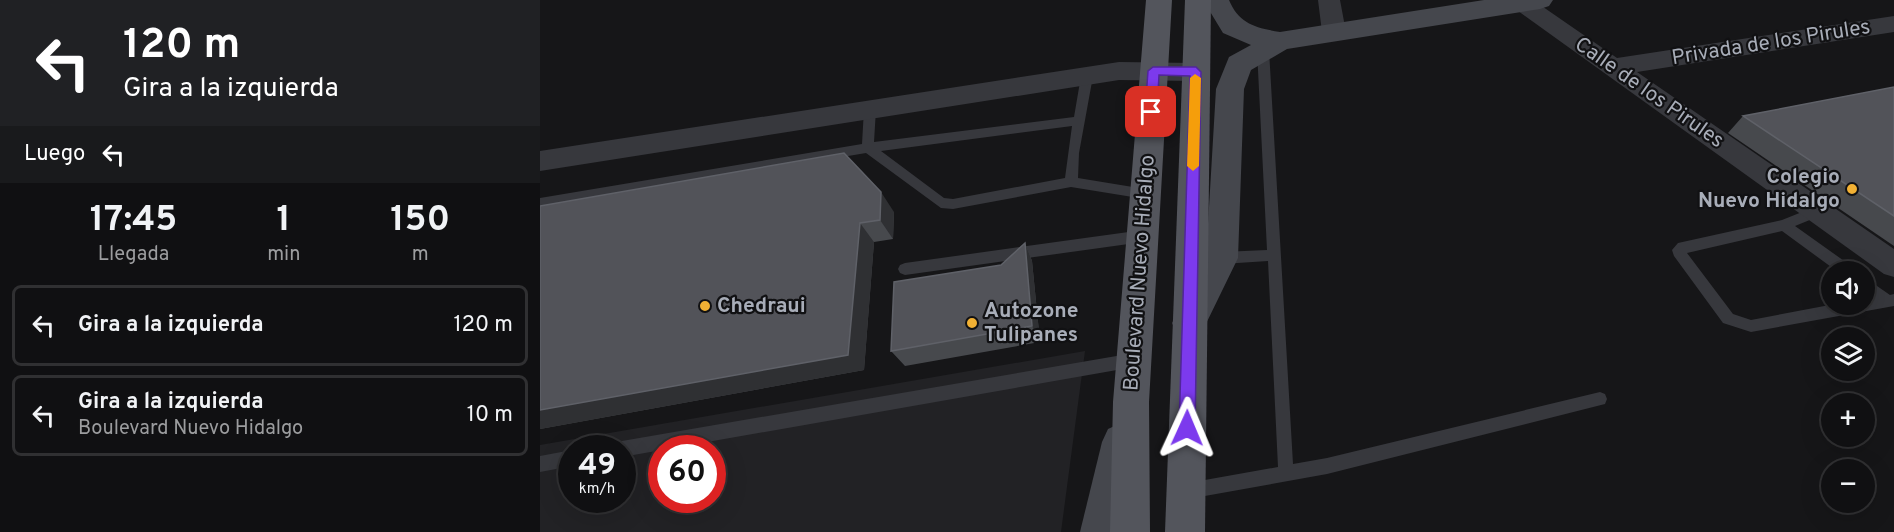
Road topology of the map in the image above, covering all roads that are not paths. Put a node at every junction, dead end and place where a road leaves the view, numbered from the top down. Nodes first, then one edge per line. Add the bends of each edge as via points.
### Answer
1 (1159, 0) edge
2 (1198, 0) edge
3 (1216, 0) edge
4 (1329, 0) edge
5 (1531, 1) edge
6 (1894, 24) edge
7 (1334, 32) junction
8 (1271, 45) junction
9 (1613, 67) junction
10 (1153, 71) junction
11 (1196, 72) junction
12 (1087, 75) junction
13 (870, 110) junction
14 (1079, 121) junction
15 (868, 148) junction
16 (540, 161) edge
17 (1071, 182) junction
18 (1145, 194) junction
19 (540, 203) edge
20 (1817, 211) junction
21 (1784, 225) junction
22 (1143, 236) junction
23 (1274, 255) junction
24 (1222, 258) junction
25 (1834, 261) edge
26 (1894, 265) edge
27 (905, 269) dead end
28 (1875, 290) edge
29 (1891, 301) edge
30 (1190, 323) junction
31 (1134, 360) junction
32 (1600, 399) dead end
33 (1131, 402) junction
34 (636, 448) edge
35 (558, 461) edge
36 (540, 464) edge
37 (1286, 474) junction
38 (1186, 492) junction
39 (1100, 532) edge
40 (1116, 532) edge
41 (1130, 532) edge
42 (1185, 532) edge

1 - 10 main road, Boulevard Nuevo Hidalgo
2 - 11 main road
3 - 8 street via 1221,16 1235,30
4 - 7 street
5 - 7 street
5 - 9 street, Calle de los Pirules
6 - 9 street, Privada de los Pirules
7 - 8 street
8 - 23 lane
8 - 24 street via 1239,64 1230,89
9 - 20 street, Calle de los Pirules
10 - 11 street
10 - 12 street
10 - 18 main road, Boulevard Nuevo Hidalgo
11 - 30 main road
12 - 13 street
12 - 14 lane
13 - 15 lane
13 - 16 street
14 - 15 lane
14 - 17 lane
15 - 17 lane via 941,203
15 - 19 lane
17 - 18 lane
18 - 22 main road, Boulevard Nuevo Hidalgo
20 - 21 lane
20 - 26 street, Calle de los Pirules
21 - 25 lane
21 - 29 lane via 1679,250 1728,319 1751,326
22 - 27 lane
22 - 31 main road, Boulevard Nuevo Hidalgo
23 - 24 lane
23 - 37 lane
24 - 30 street
28 - 29 lane
30 - 38 main road
31 - 33 main road, Boulevard Nuevo Hidalgo
31 - 34 lane
32 - 37 lane
33 - 39 street
33 - 40 street, Boulevard Nuevo Hidalgo
33 - 41 main road, Boulevard Nuevo Hidalgo
35 - 36 lane
37 - 38 lane
38 - 42 main road

